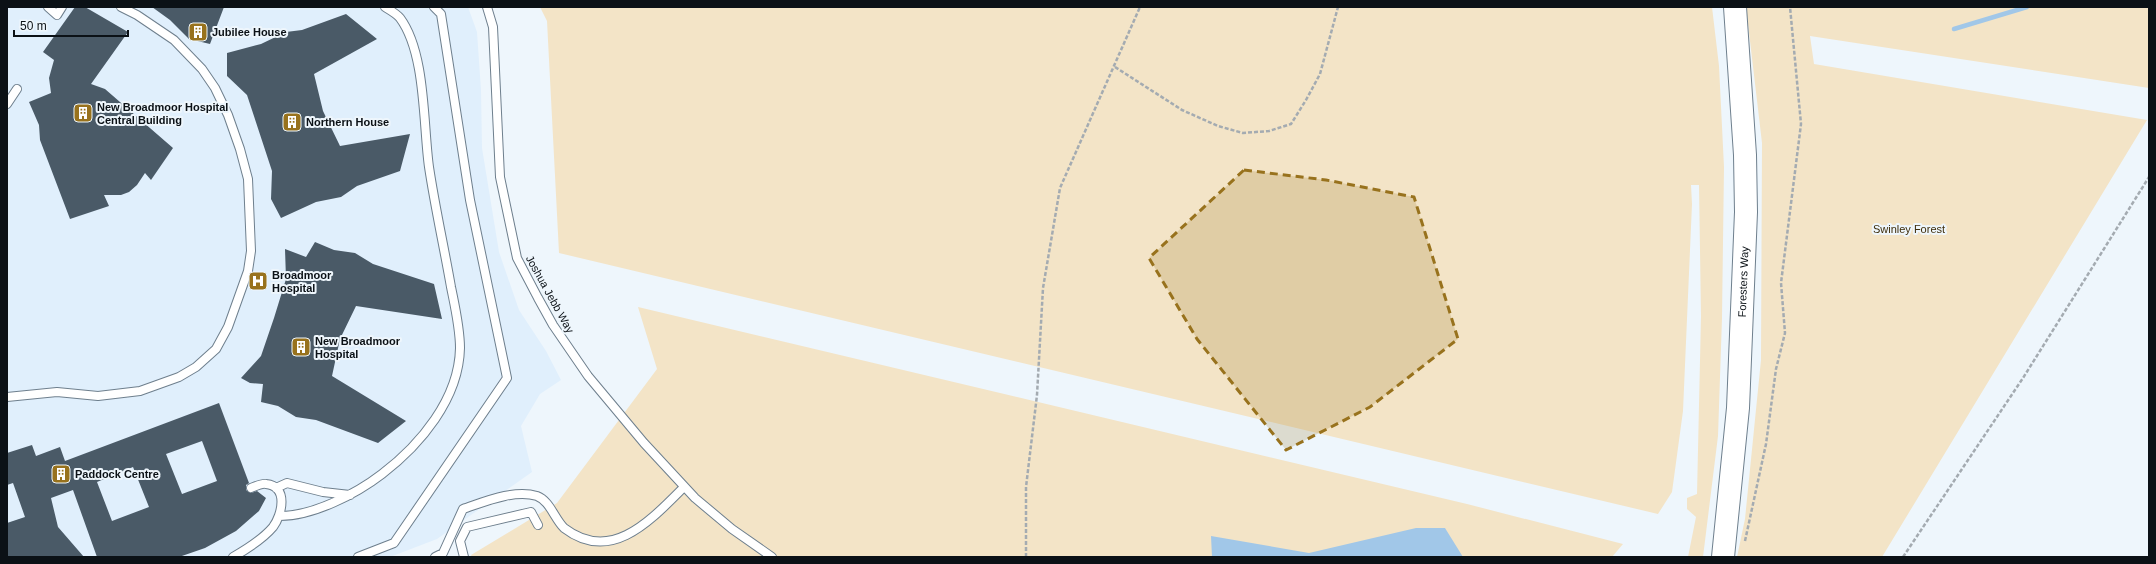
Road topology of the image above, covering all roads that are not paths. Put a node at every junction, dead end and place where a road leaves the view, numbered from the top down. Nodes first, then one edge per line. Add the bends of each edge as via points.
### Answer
1 (48, 7) edge
2 (62, 7) edge
3 (121, 7) edge
4 (385, 7) edge
5 (434, 7) edge
6 (487, 7) edge
7 (1735, 7) edge
8 (17, 89) dead end
9 (7, 104) edge
10 (7, 397) edge
11 (684, 487) junction
12 (251, 488) dead end
13 (276, 488) junction
14 (350, 495) junction
15 (280, 516) junction
16 (538, 525) dead end
17 (444, 555) edge
18 (233, 557) edge
19 (358, 557) edge
20 (435, 557) edge
21 (464, 557) edge
22 (772, 557) edge
23 (1723, 557) edge

1 - 2 lane via 57,15
3 - 10 lane via 138,15 174,40 202,69 215,88 231,122 248,179 251,251 248,271 228,327 216,349 196,367 179,377 140,391 98,396 57,392
4 - 14 lane via 399,17 409,34 418,61 429,168 460,349 456,374 445,404 423,436 395,464 364,489
5 - 19 lane via 441,14 470,200 507,378 394,543
6 - 11 lane, Joshua Jebb Way via 493,27 500,177 517,258 553,325 588,376
7 - 23 main road, Foresters Way via 1744,132 1746,212 1738,408
8 - 9 lane
11 - 17 lane via 636,534 619,544 602,548 577,540 562,527 545,501 537,496 523,494 491,499 463,509
11 - 22 lane, Joshua Jebb Way via 732,529
12 - 13 lane via 266,484
13 - 14 lane via 287,482 323,492
13 - 15 lane via 282,502
14 - 15 lane via 292,516
15 - 18 lane via 262,537
16 - 21 lane via 531,512 467,527 460,542
17 - 20 lane

